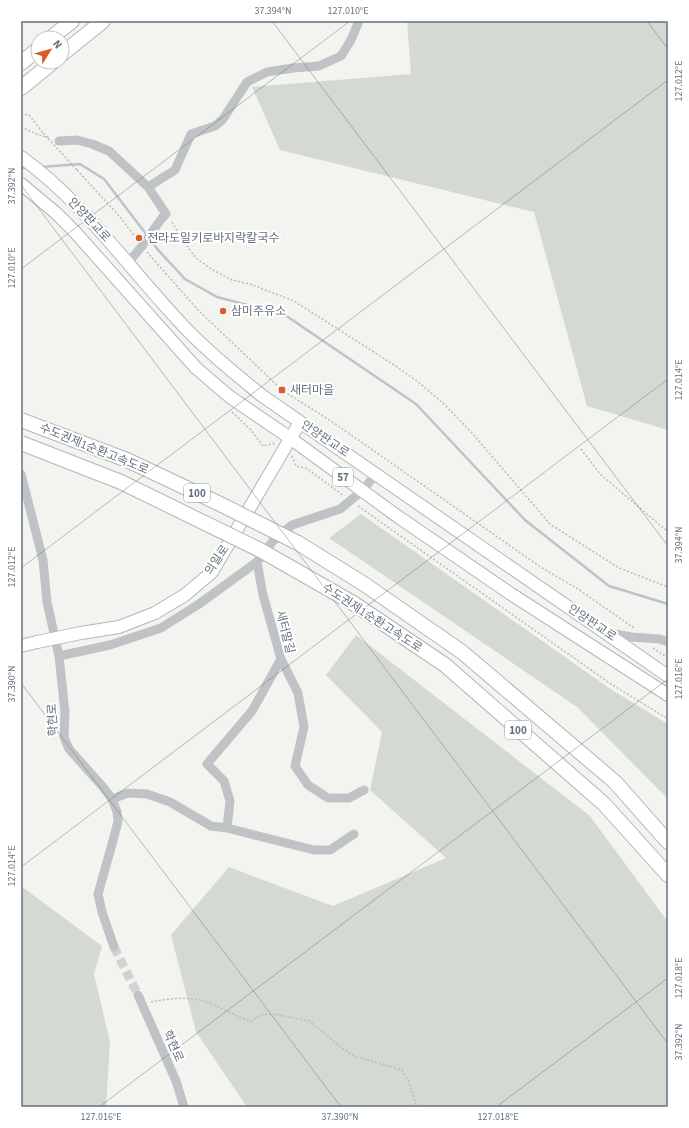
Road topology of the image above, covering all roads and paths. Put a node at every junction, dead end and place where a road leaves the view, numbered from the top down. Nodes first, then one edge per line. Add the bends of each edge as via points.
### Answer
1 (72, 21) edge
2 (103, 21) edge
3 (359, 21) edge
4 (61, 30) edge
5 (70, 48) edge
6 (30, 56) edge
7 (21, 63) edge
8 (43, 70) edge
9 (21, 88) edge
10 (21, 113) edge
11 (21, 127) edge
12 (59, 141) joint
13 (23, 158) edge
14 (21, 184) edge
15 (148, 187) junction
16 (164, 216) junction
17 (142, 245) junction
18 (128, 263) junction
19 (21, 420) edge
20 (300, 422) junction
21 (290, 438) junction
22 (21, 443) edge
23 (581, 448) dead end
24 (21, 474) edge
25 (376, 474) junction
26 (362, 491) junction
27 (668, 532) edge
28 (257, 562) junction
29 (668, 587) edge
30 (606, 632) junction
31 (644, 638) junction
32 (21, 642) edge
33 (37, 642) junction
34 (668, 642) edge
35 (21, 646) edge
36 (59, 656) junction
37 (668, 658) edge
38 (281, 659) junction
39 (668, 676) edge
40 (668, 695) edge
41 (364, 790) dead end
42 (112, 799) junction
43 (227, 828) junction
44 (354, 834) dead end
45 (668, 842) edge
46 (668, 875) edge
47 (114, 947) tunnel mouth
48 (138, 995) tunnel mouth
49 (142, 1004) junction
50 (184, 1107) edge
51 (417, 1107) edge

1 - 4 highway
2 - 5 highway
3 - 15 street via 341,56 319,66 267,72 247,82 215,126 191,134 175,170
6 - 7 highway
8 - 9 highway
10 - 17 path, bridge via 30,116
11 - 12 path
12 - 15 street via 77,140 109,151
13 - 18 main road, 안양판교로 / 57 via 64,193
14 - 21 main road, 안양판교로 / 57 via 56,213 92,250 196,368 230,397
15 - 16 street
16 - 17 street, bridge
16 - 29 path via 175,226 182,241 197,259 213,270 232,280 294,301 417,381 472,433 550,524 619,568
17 - 18 street
17 - 31 path via 198,310 282,390 331,421 542,568 576,587 633,626
18 - 20 main road, 안양판교로 / 57 via 210,353 261,395
19 - 45 highway, 수도권제1순환고속도로 / 100, bridge via 127,460 220,504 298,543 364,584 462,652 615,782
20 - 21 main road, 의일로
20 - 25 main road, 안양판교로 / 57
21 - 26 main road, 안양판교로 / 57
21 - 33 main road, 의일로, bridge via 212,572 185,595 155,613 119,627
22 - 46 highway, 수도권제1순환고속도로 / 100, bridge via 128,486 262,551 353,603 450,670 604,804
23 - 27 path via 600,474
24 - 36 street, 학현로 via 43,560 47,602
25 - 26 street
25 - 30 main road, 안양판교로 / 57
26 - 28 street via 340,509 292,525 272,541
26 - 40 main road, 안양판교로 / 57 via 511,594
28 - 36 street via 161,628 110,645
28 - 38 street, 새터말길 via 262,595
30 - 31 street
30 - 39 main road, 안양판교로 / 57
31 - 34 street
31 - 37 path
32 - 33 main road
33 - 35 main road
36 - 42 street, 학현로 via 65,712 64,737 69,749
38 - 41 street via 298,693 304,727 295,766 308,785 328,798 349,798
38 - 43 street, 새터말길 via 252,711 207,764 224,781 230,801
42 - 43 street via 128,793 147,794 170,802 211,826
42 - 47 street, 학현로 via 118,821 98,894
43 - 44 street via 314,850 330,850
48 - 49 street, 학현로
49 - 50 street, 학현로 via 176,1081
49 - 51 path via 183,998 202,1000 251,1021 261,1015 274,1014 309,1021 351,1055 402,1070

